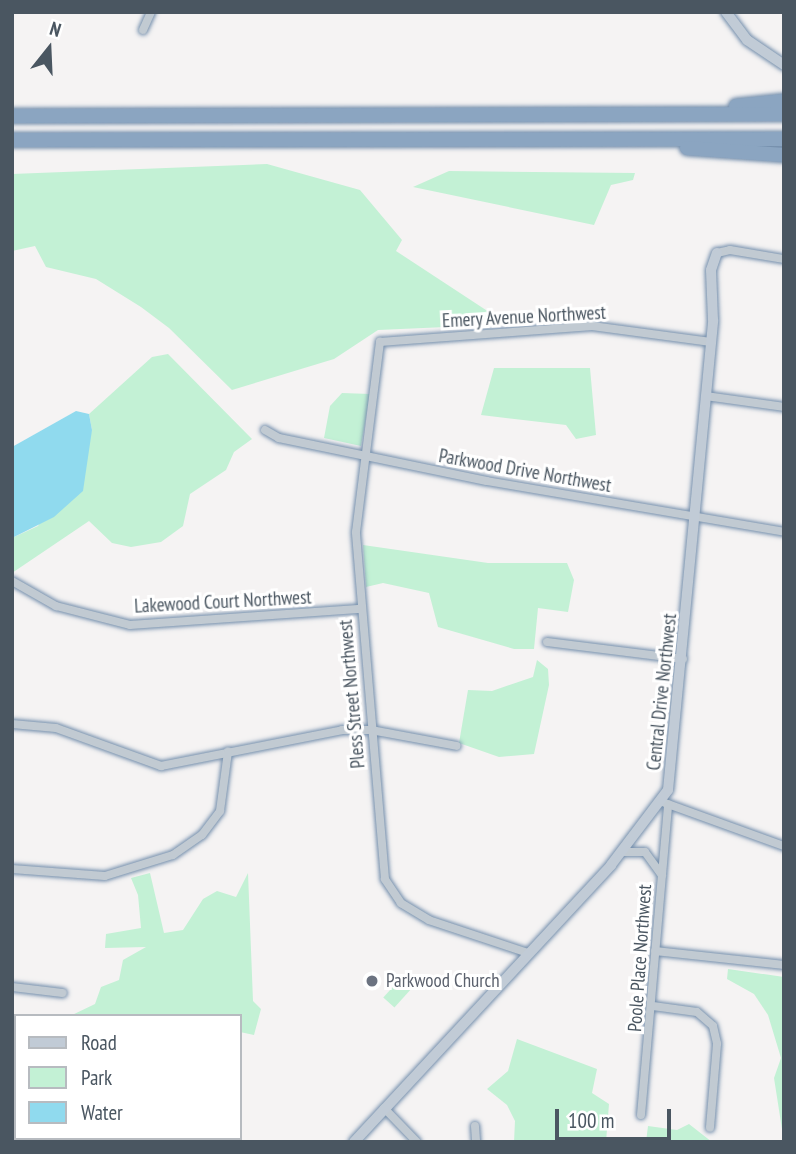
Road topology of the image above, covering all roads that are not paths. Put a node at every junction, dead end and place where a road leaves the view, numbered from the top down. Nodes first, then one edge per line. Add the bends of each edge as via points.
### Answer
1 (151, 12) edge
2 (726, 12) edge
3 (143, 30) dead end
4 (784, 65) edge
5 (784, 101) edge
6 (784, 114) edge
7 (647, 115) junction
8 (12, 116) edge
9 (784, 139) edge
10 (12, 140) edge
11 (574, 141) junction
12 (784, 155) edge
13 (717, 253) joint
14 (784, 258) edge
15 (380, 342) joint
16 (711, 342) junction
17 (706, 396) junction
18 (784, 407) edge
19 (265, 430) dead end
20 (368, 457) junction
21 (696, 516) junction
22 (784, 532) edge
23 (12, 581) edge
24 (360, 609) junction
25 (547, 642) dead end
26 (683, 659) junction
27 (12, 724) edge
28 (371, 730) junction
29 (457, 746) dead end
30 (228, 752) junction
31 (665, 803) junction
32 (784, 846) edge
33 (622, 852) junction
34 (12, 869) edge
35 (662, 875) junction
36 (655, 951) junction
37 (528, 953) junction
38 (784, 965) edge
39 (12, 986) edge
40 (63, 993) dead end
41 (653, 1006) junction
42 (384, 1108) junction
43 (641, 1115) dead end
44 (475, 1126) dead end
45 (710, 1128) dead end
46 (354, 1142) edge
47 (417, 1142) edge
48 (476, 1142) edge

1 - 3 street
2 - 4 street via 747,40
5 - 7 highway
6 - 7 highway
7 - 8 highway
9 - 11 highway
10 - 11 highway
11 - 12 highway
13 - 14 street via 730,250
13 - 16 street, Central Drive Northwest via 711,270
15 - 16 street, Emery Avenue Northwest via 592,326
15 - 20 street, Pless Street Northwest
16 - 17 street, Central Drive Northwest
17 - 18 street
17 - 21 street, Central Drive Northwest
19 - 20 street, Parkwood Drive Northwest via 279,438
20 - 21 street, Parkwood Drive Northwest
20 - 24 street, Pless Street Northwest via 356,532
21 - 22 street, Parkwood Drive Northwest
21 - 26 street, Central Drive Northwest
23 - 24 street, Lakewood Court Northwest via 56,606 130,625
24 - 28 street, Pless Street Northwest
25 - 26 street
26 - 31 street, Central Drive Northwest via 672,777
27 - 30 street via 56,728 161,766
28 - 29 street
28 - 30 street via 303,735
28 - 37 street, Pless Street Northwest via 382,863 396,897 429,920
30 - 34 street via 220,811 202,835 173,855 105,876
31 - 32 street
31 - 33 street, Central Drive Northwest
31 - 35 street, Poole Place Northwest
33 - 35 street via 645,852
33 - 37 street, Central Drive Northwest
35 - 36 street, Poole Place Northwest
36 - 38 street
36 - 41 street, Poole Place Northwest
37 - 42 street, Central Drive Northwest
39 - 40 street
41 - 43 street, Poole Place Northwest
41 - 45 street via 698,1012 713,1026 717,1044
42 - 46 street, Central Drive Northwest
42 - 47 street
44 - 48 street

